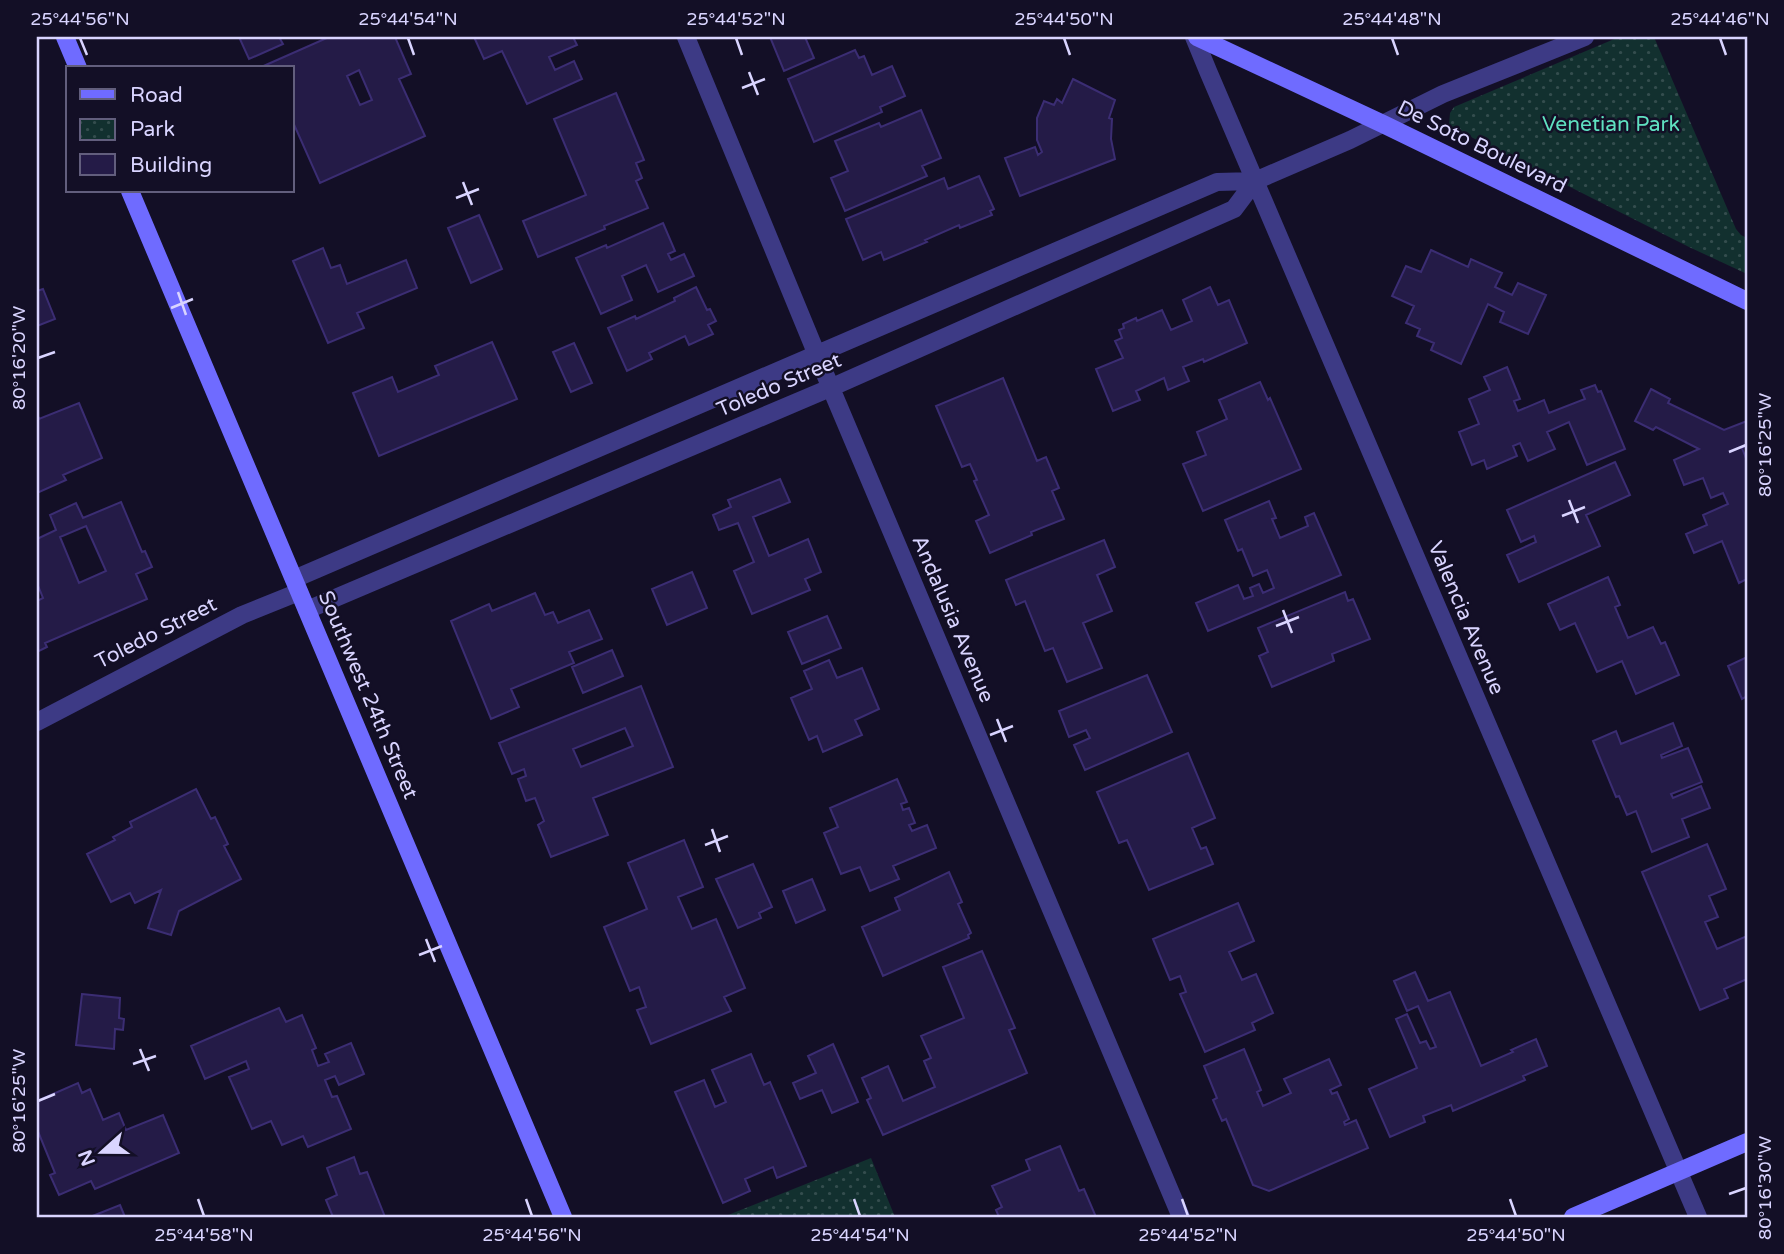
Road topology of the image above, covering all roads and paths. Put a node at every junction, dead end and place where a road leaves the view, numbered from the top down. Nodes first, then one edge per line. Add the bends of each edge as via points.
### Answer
1 (65, 37) edge
2 (686, 37) edge
3 (1196, 37) edge
4 (1585, 37) edge
5 (77, 66) edge
6 (1383, 124) junction
7 (1255, 181) junction
8 (130, 192) edge
9 (1747, 301) edge
10 (817, 355) junction
11 (831, 388) junction
12 (297, 585) junction
13 (307, 610) junction
14 (37, 722) edge
15 (1747, 1142) edge
16 (1678, 1171) junction
17 (563, 1217) edge
18 (1181, 1217) edge
19 (1573, 1217) edge
20 (1698, 1217) edge

1 - 5 street
2 - 10 street, Andalusia Avenue
3 - 6 street, De Soto Boulevard
3 - 7 street, Valencia Avenue
4 - 6 street, Toledo Street via 1443,94
6 - 7 street, Toledo Street
6 - 9 street, De Soto Boulevard
7 - 10 street, Toledo Street via 1217,182
7 - 11 street, Toledo Street via 1234,209
7 - 16 street, Valencia Avenue
8 - 12 street, Southwest 24th Street
10 - 11 street, Andalusia Avenue
10 - 12 street, Toledo Street
11 - 13 street, Toledo Street
11 - 18 street, Andalusia Avenue
12 - 13 street, Southwest 24th Street
12 - 14 street, Toledo Street
13 - 17 street, Southwest 24th Street
15 - 16 street
16 - 19 street
16 - 20 street, Valencia Avenue

